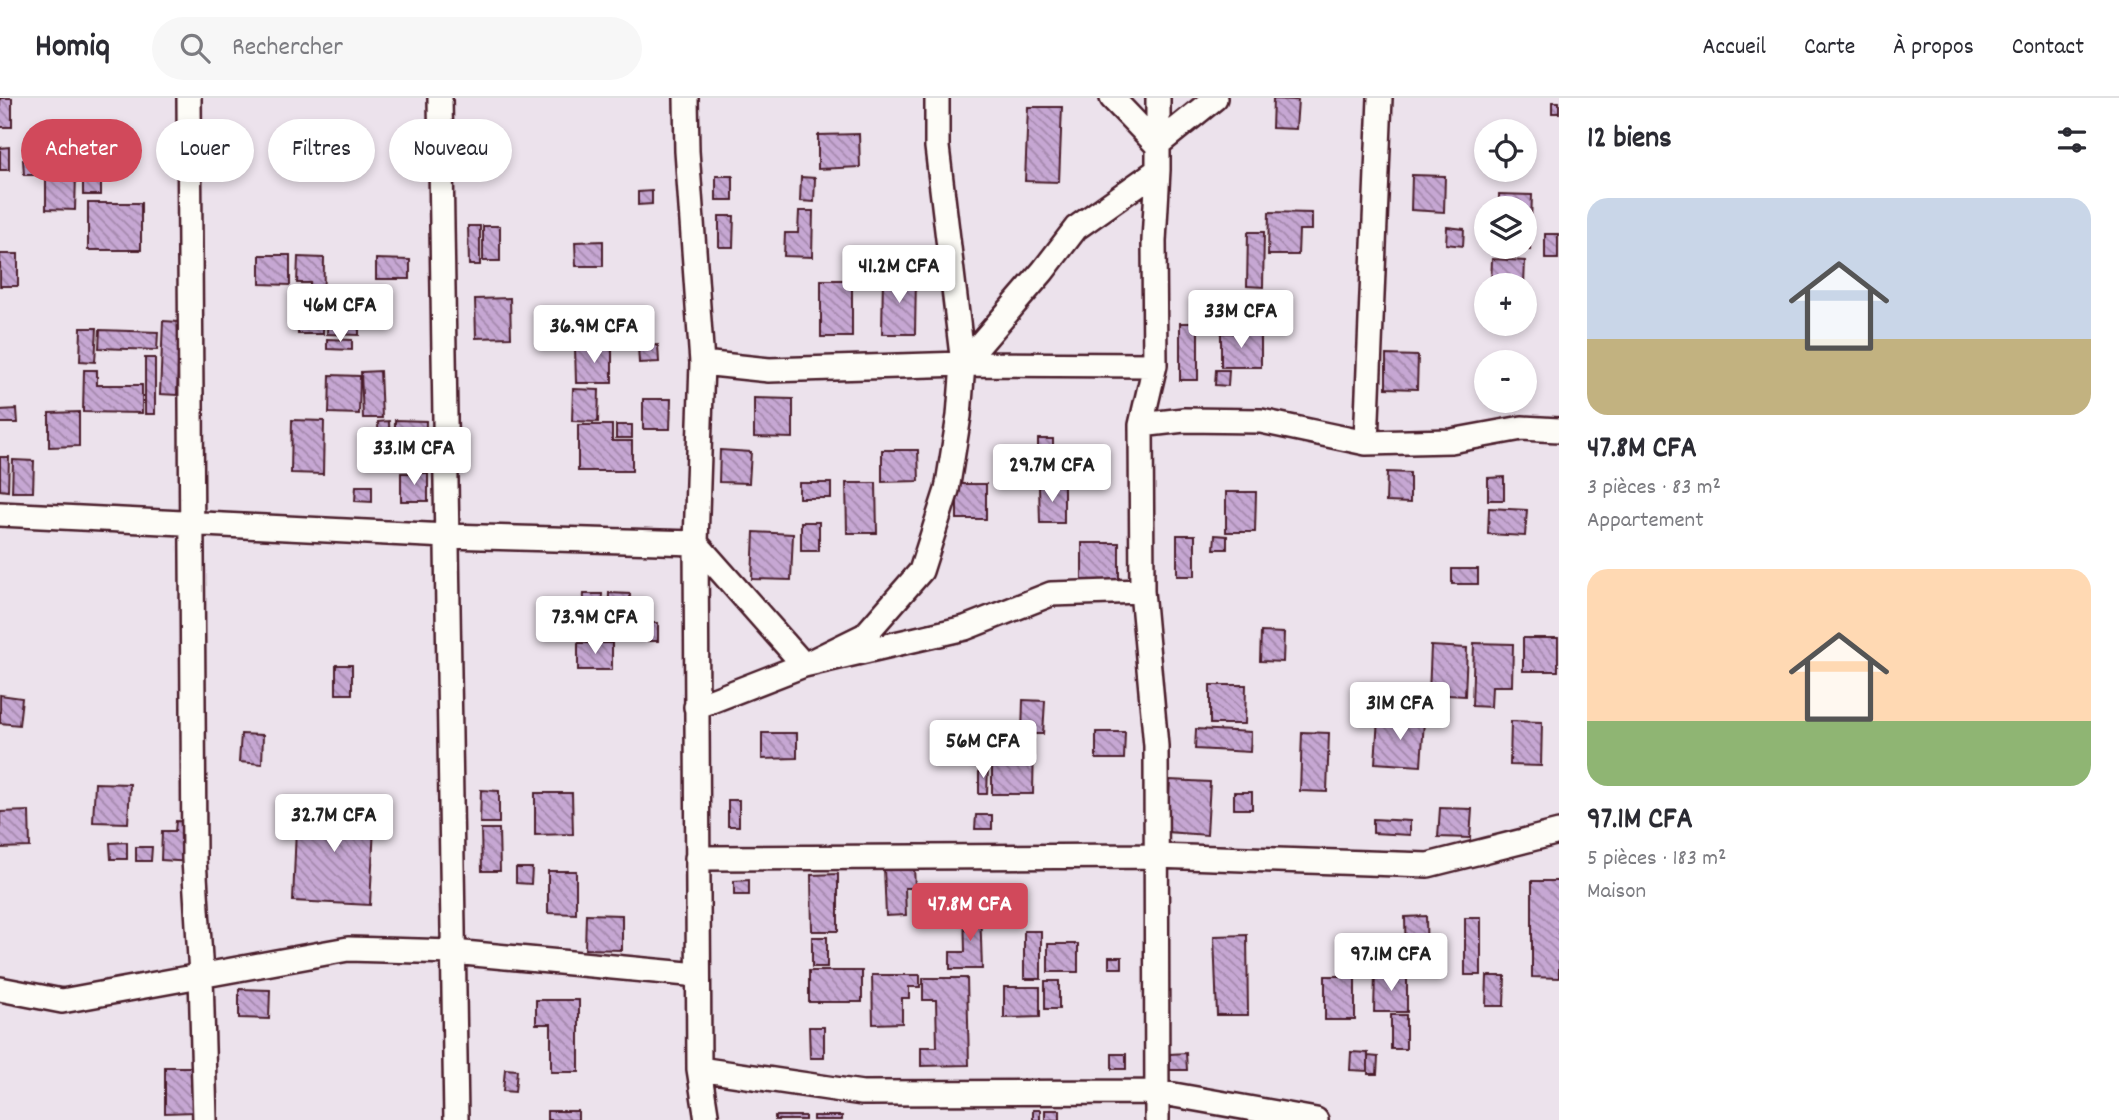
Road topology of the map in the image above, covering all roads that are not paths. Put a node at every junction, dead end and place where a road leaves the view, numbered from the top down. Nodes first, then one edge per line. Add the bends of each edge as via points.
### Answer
1 (189, 98) edge
2 (440, 98) edge
3 (686, 98) edge
4 (937, 98) edge
5 (1112, 98) edge
6 (1158, 98) edge
7 (1215, 98) edge
8 (1380, 98) edge
9 (1157, 145) junction
10 (1158, 170) junction
11 (702, 363) junction
12 (963, 364) junction
13 (1155, 365) junction
14 (1141, 425) junction
15 (1559, 430) edge
16 (1366, 443) junction
17 (0, 514) edge
18 (191, 523) junction
19 (447, 536) junction
20 (696, 542) junction
21 (1142, 590) junction
22 (804, 665) junction
23 (696, 708) junction
24 (1559, 832) edge
25 (1155, 856) junction
26 (697, 858) junction
27 (453, 951) junction
28 (201, 975) junction
29 (698, 975) junction
30 (0, 989) edge
31 (699, 1069) junction
32 (1157, 1092) junction
33 (205, 1120) edge
34 (456, 1120) edge
35 (707, 1120) edge
36 (1157, 1120) edge
37 (1316, 1120) edge

1 - 18 street
2 - 19 street
3 - 11 street
4 - 12 street via 937,147
5 - 9 street
6 - 9 street
7 - 9 street
8 - 16 street
9 - 10 street
10 - 12 street via 1076,228
10 - 13 street
11 - 12 street via 769,370
11 - 20 street
12 - 13 street
12 - 22 street via 947,490 921,571 866,635
13 - 14 street
14 - 16 street via 1184,420 1261,421
14 - 21 street
15 - 16 street via 1522,428 1451,441
17 - 18 street
18 - 19 street
18 - 28 street via 194,859
19 - 20 street
19 - 27 street
20 - 22 street
20 - 23 street
21 - 22 street via 1051,594 965,628
21 - 25 street via 1156,746
22 - 23 street
23 - 26 street
24 - 25 street via 1428,865
25 - 26 street
25 - 32 street
26 - 29 street
27 - 28 street via 348,949
27 - 29 street
27 - 34 street
28 - 30 street via 62,1001
28 - 33 street
29 - 31 street
31 - 32 street via 862,1093
31 - 35 street
32 - 36 street
32 - 37 street

